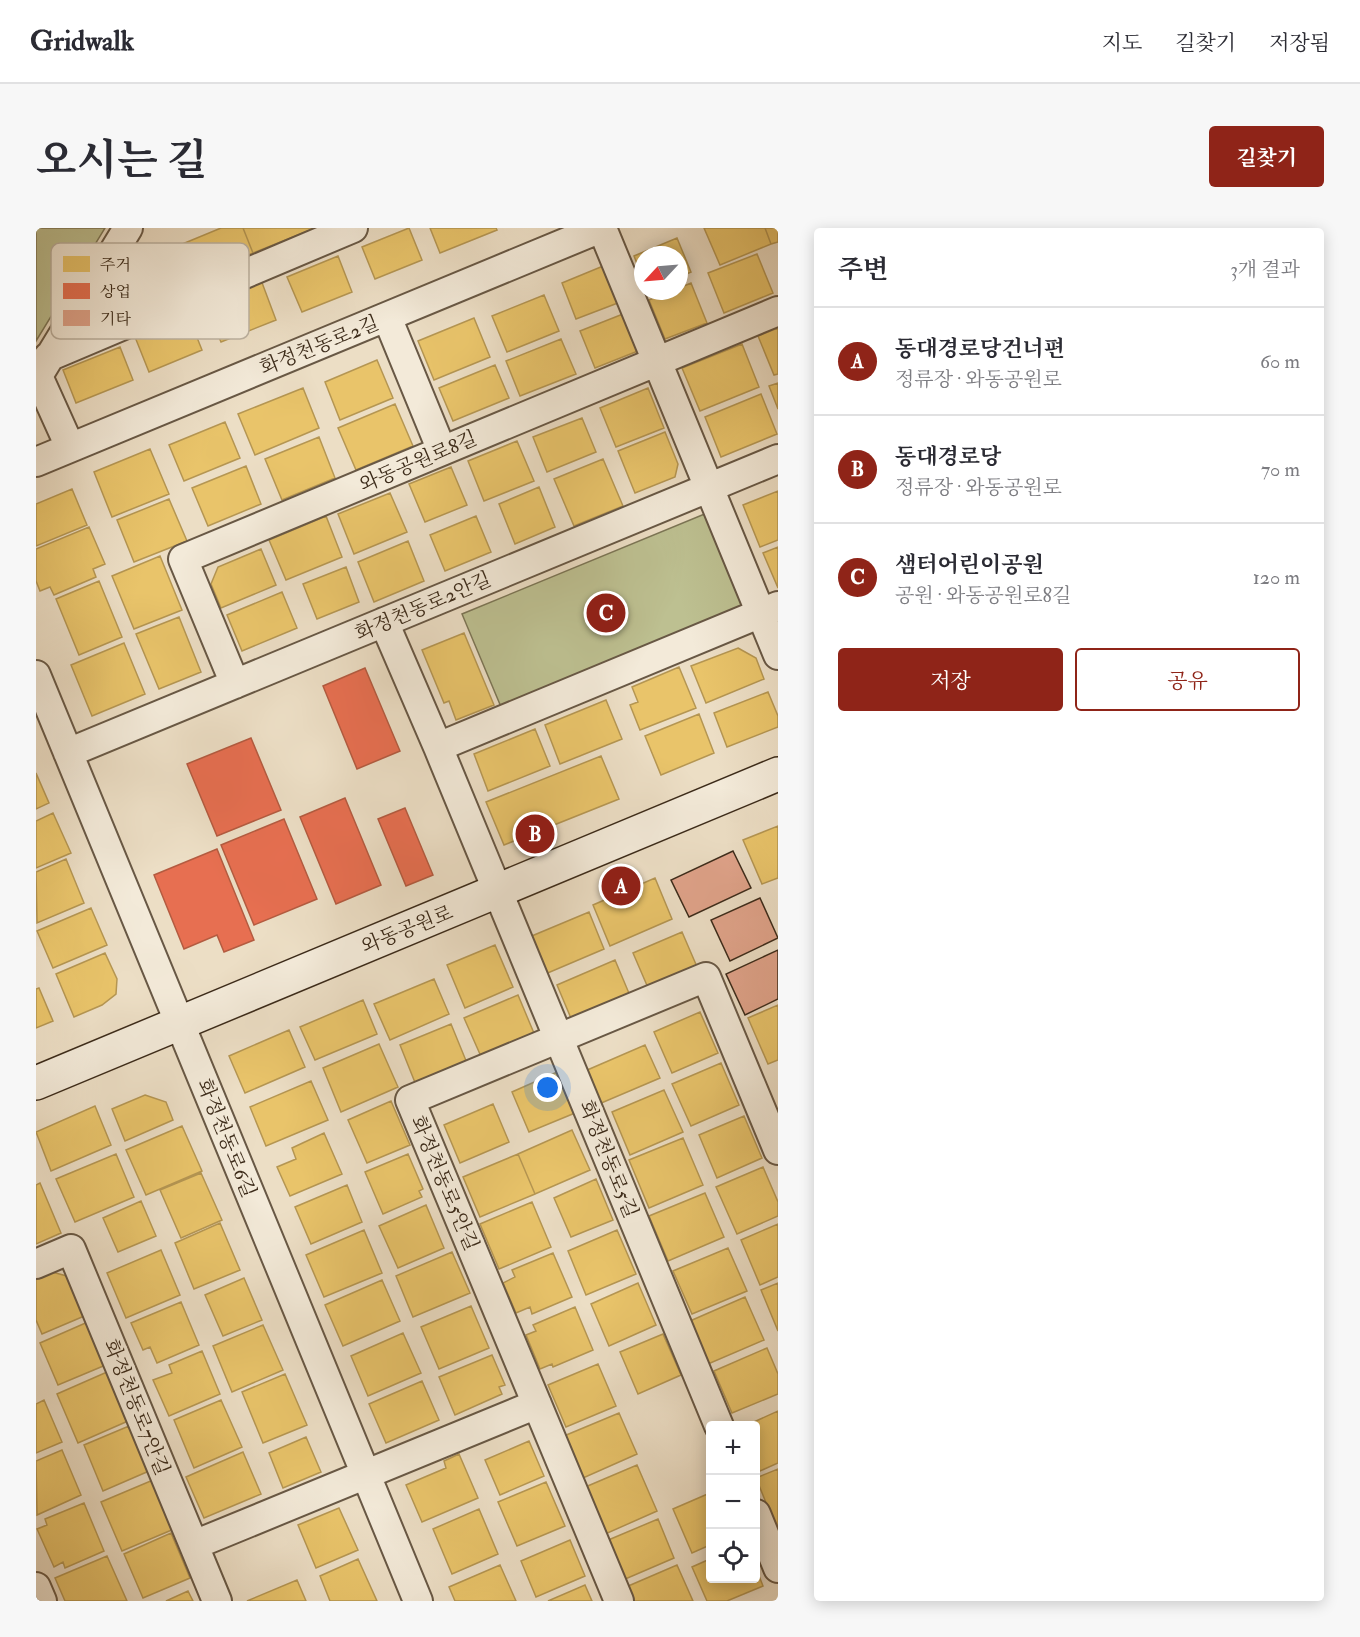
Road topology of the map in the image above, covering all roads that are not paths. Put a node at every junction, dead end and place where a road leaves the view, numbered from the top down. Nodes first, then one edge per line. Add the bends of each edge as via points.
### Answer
1 (128, 228) edge
2 (353, 228) edge
3 (602, 228) edge
4 (119, 243) edge
5 (249, 272) edge
6 (778, 311) edge
7 (387, 317) junction
8 (59, 339) edge
9 (91, 339) edge
10 (48, 357) junction
11 (657, 361) junction
12 (70, 447) junction
13 (442, 451) junction
14 (778, 459) edge
15 (36, 462) edge
16 (709, 488) junction
17 (769, 609) edge
18 (384, 622) junction
19 (778, 656) edge
20 (36, 676) edge
21 (235, 684) junction
22 (438, 747) junction
23 (68, 753) junction
24 (778, 774) edge
25 (498, 892) junction
26 (180, 1023) junction
27 (559, 1038) junction
28 (36, 1083) edge
29 (778, 1150) edge
30 (36, 1264) edge
31 (537, 1404) junction
32 (717, 1421) edge
33 (366, 1474) junction
34 (760, 1524) edge
35 (194, 1545) junction
36 (778, 1568) edge
37 (36, 1587) edge
38 (42, 1601) edge
39 (217, 1601) edge
40 (418, 1601) edge
41 (619, 1601) edge

1 - 4 street
2 - 5 street
3 - 7 street, 화정천동로2길
3 - 11 street
6 - 11 street, 와동공원로8길
7 - 12 street, 화정천동로2길
7 - 13 street
8 - 10 street
9 - 10 street
10 - 12 street via 38,376
11 - 13 street, 와동공원로8길
11 - 16 street
12 - 15 street, 화정천동로2길
13 - 21 street, 와동공원로8길 via 183,559
14 - 16 street, 화정천동로2안길
16 - 17 street
16 - 18 street, 화정천동로2안길
17 - 19 street
17 - 22 street
18 - 21 street, 화정천동로2안길
18 - 22 street
20 - 23 street, 화정천동로6길
21 - 23 street, 화정천동로2안길
22 - 25 street
23 - 26 street, 화정천동로6길
24 - 25 street, 와동공원로
25 - 26 street, 와동공원로
25 - 27 street, 화정천동로5길
26 - 28 street, 와동공원로
26 - 33 street, 화정천동로6길
27 - 29 street, 화정천동로5안길 via 706,977
27 - 31 street, 화정천동로5안길 via 410,1100
27 - 32 street, 화정천동로5길
30 - 35 street, 화정천동로7안길 via 71,1249
31 - 33 street
31 - 41 street, 화정천동로5안길
33 - 35 street
33 - 40 street, 화정천동로6길
34 - 36 street
35 - 39 street, 화정천동로7안길
37 - 38 street

